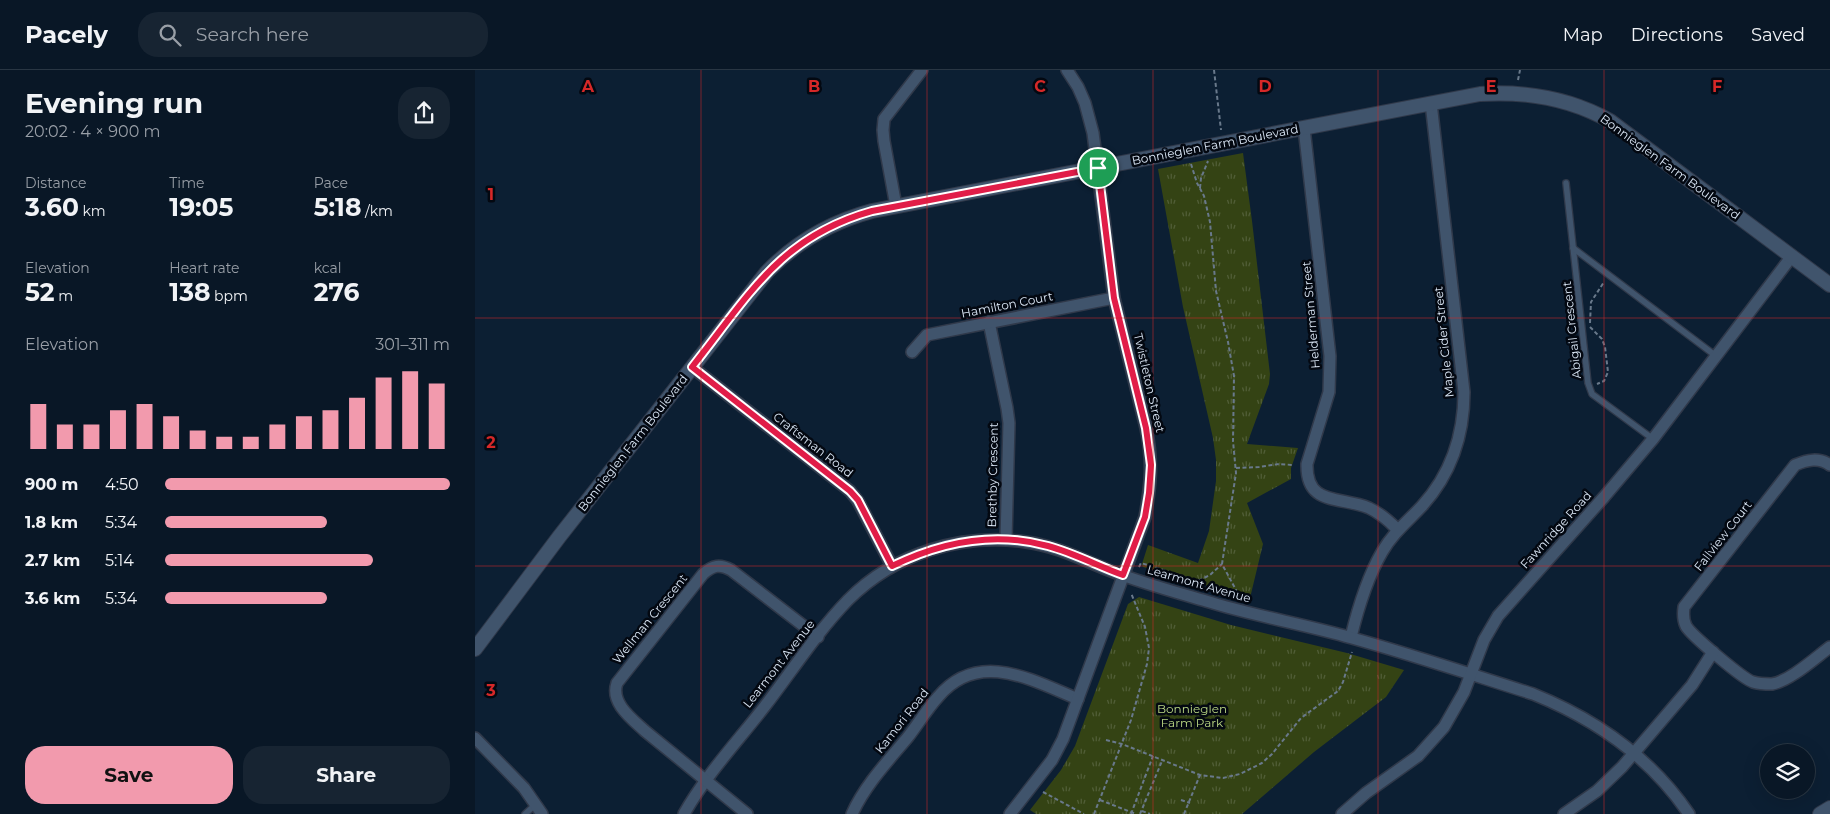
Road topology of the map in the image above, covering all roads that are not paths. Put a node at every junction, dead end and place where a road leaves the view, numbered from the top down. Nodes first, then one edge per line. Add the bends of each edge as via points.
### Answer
1 (921, 70) edge
2 (1067, 70) edge
3 (1431, 103) junction
4 (1304, 128) junction
5 (1098, 168) junction
6 (1566, 183) dead end
7 (896, 206) junction
8 (1573, 248) junction
9 (1792, 256) junction
10 (1830, 285) edge
11 (1114, 298) junction
12 (989, 322) junction
13 (912, 352) dead end
14 (1716, 356) junction
15 (692, 367) junction
16 (1653, 439) junction
17 (1830, 465) edge
18 (1397, 529) junction
19 (1006, 540) junction
20 (892, 566) junction
21 (1123, 575) junction
22 (818, 637) junction
23 (1351, 637) junction
24 (1830, 647) edge
25 (475, 649) edge
26 (1713, 652) junction
27 (1471, 675) junction
28 (1078, 699) junction
29 (475, 738) edge
30 (1634, 754) junction
31 (706, 781) junction
32 (1830, 808) edge
33 (539, 810) edge
34 (525, 814) edge
35 (683, 814) edge
36 (747, 814) edge
37 (852, 814) edge
38 (1010, 814) edge
39 (1342, 814) edge
40 (1564, 814) edge
41 (1689, 814) edge
42 (1819, 814) edge

1 - 7 street via 884,119 884,140
2 - 5 street, Twistleton Street via 1085,103
3 - 4 street, Bonnieglen Farm Boulevard
3 - 9 street, Bonnieglen Farm Boulevard via 1480,94 1512,93 1558,100 1585,109 1623,130
3 - 18 street, Maple Cider Street via 1464,407 1459,436 1445,474 1428,499
4 - 5 street, Bonnieglen Farm Boulevard
4 - 18 street, Helderman Street via 1330,356 1329,392 1307,464 1307,475 1317,494 1368,508
5 - 7 street, Bonnieglen Farm Boulevard
5 - 11 street, Twistleton Street
6 - 8 lane, Abigail Crescent
7 - 15 street, Bonnieglen Farm Boulevard via 835,223 787,253 767,272
8 - 14 lane
8 - 16 lane, Abigail Crescent via 1588,383 1592,394
9 - 10 street, Bonnieglen Farm Boulevard
9 - 14 street, Fawnridge Road
11 - 12 street, Hamilton Court
11 - 21 street, Twistleton Street via 1146,428 1151,465 1145,517
12 - 13 street, Hamilton Court via 927,335
12 - 19 street, Brethby Crescent via 1009,423
14 - 16 street, Fawnridge Road
15 - 20 street, Craftsman Road via 850,491 858,500
15 - 25 street, Bonnieglen Farm Boulevard
16 - 27 street, Fawnridge Road via 1498,616 1484,640
17 - 26 street, Fallview Court via 1812,460 1795,466 1685,607 1686,626
18 - 23 street, Maple Cider Street via 1365,589
19 - 20 street, Learmont Avenue via 953,543
19 - 21 street, Learmont Avenue via 1049,546
20 - 22 street, Learmont Avenue via 854,595
21 - 23 street, Learmont Avenue via 1225,607
21 - 28 street, Twistleton Street
22 - 31 street, Learmont Avenue
22 - 31 street, Wellman Crescent via 720,565 703,574 624,673 615,689 621,707
23 - 27 street, Learmont Avenue
24 - 26 street, Fallview Court via 1784,680 1773,684 1752,682
26 - 30 street via 1693,684
27 - 30 street, Learmont Avenue via 1553,702 1608,733
27 - 39 street, Fawnridge Road via 1444,727 1418,756
28 - 37 street, Kamori Road via 1011,672 987,671 959,679 938,696 871,783
28 - 38 street, Twistleton Street via 1052,760
29 - 33 street via 524,788
30 - 40 street via 1597,791
30 - 41 street, Learmont Avenue via 1657,775
31 - 35 street, Learmont Avenue
31 - 36 street
32 - 42 street
33 - 34 lane

